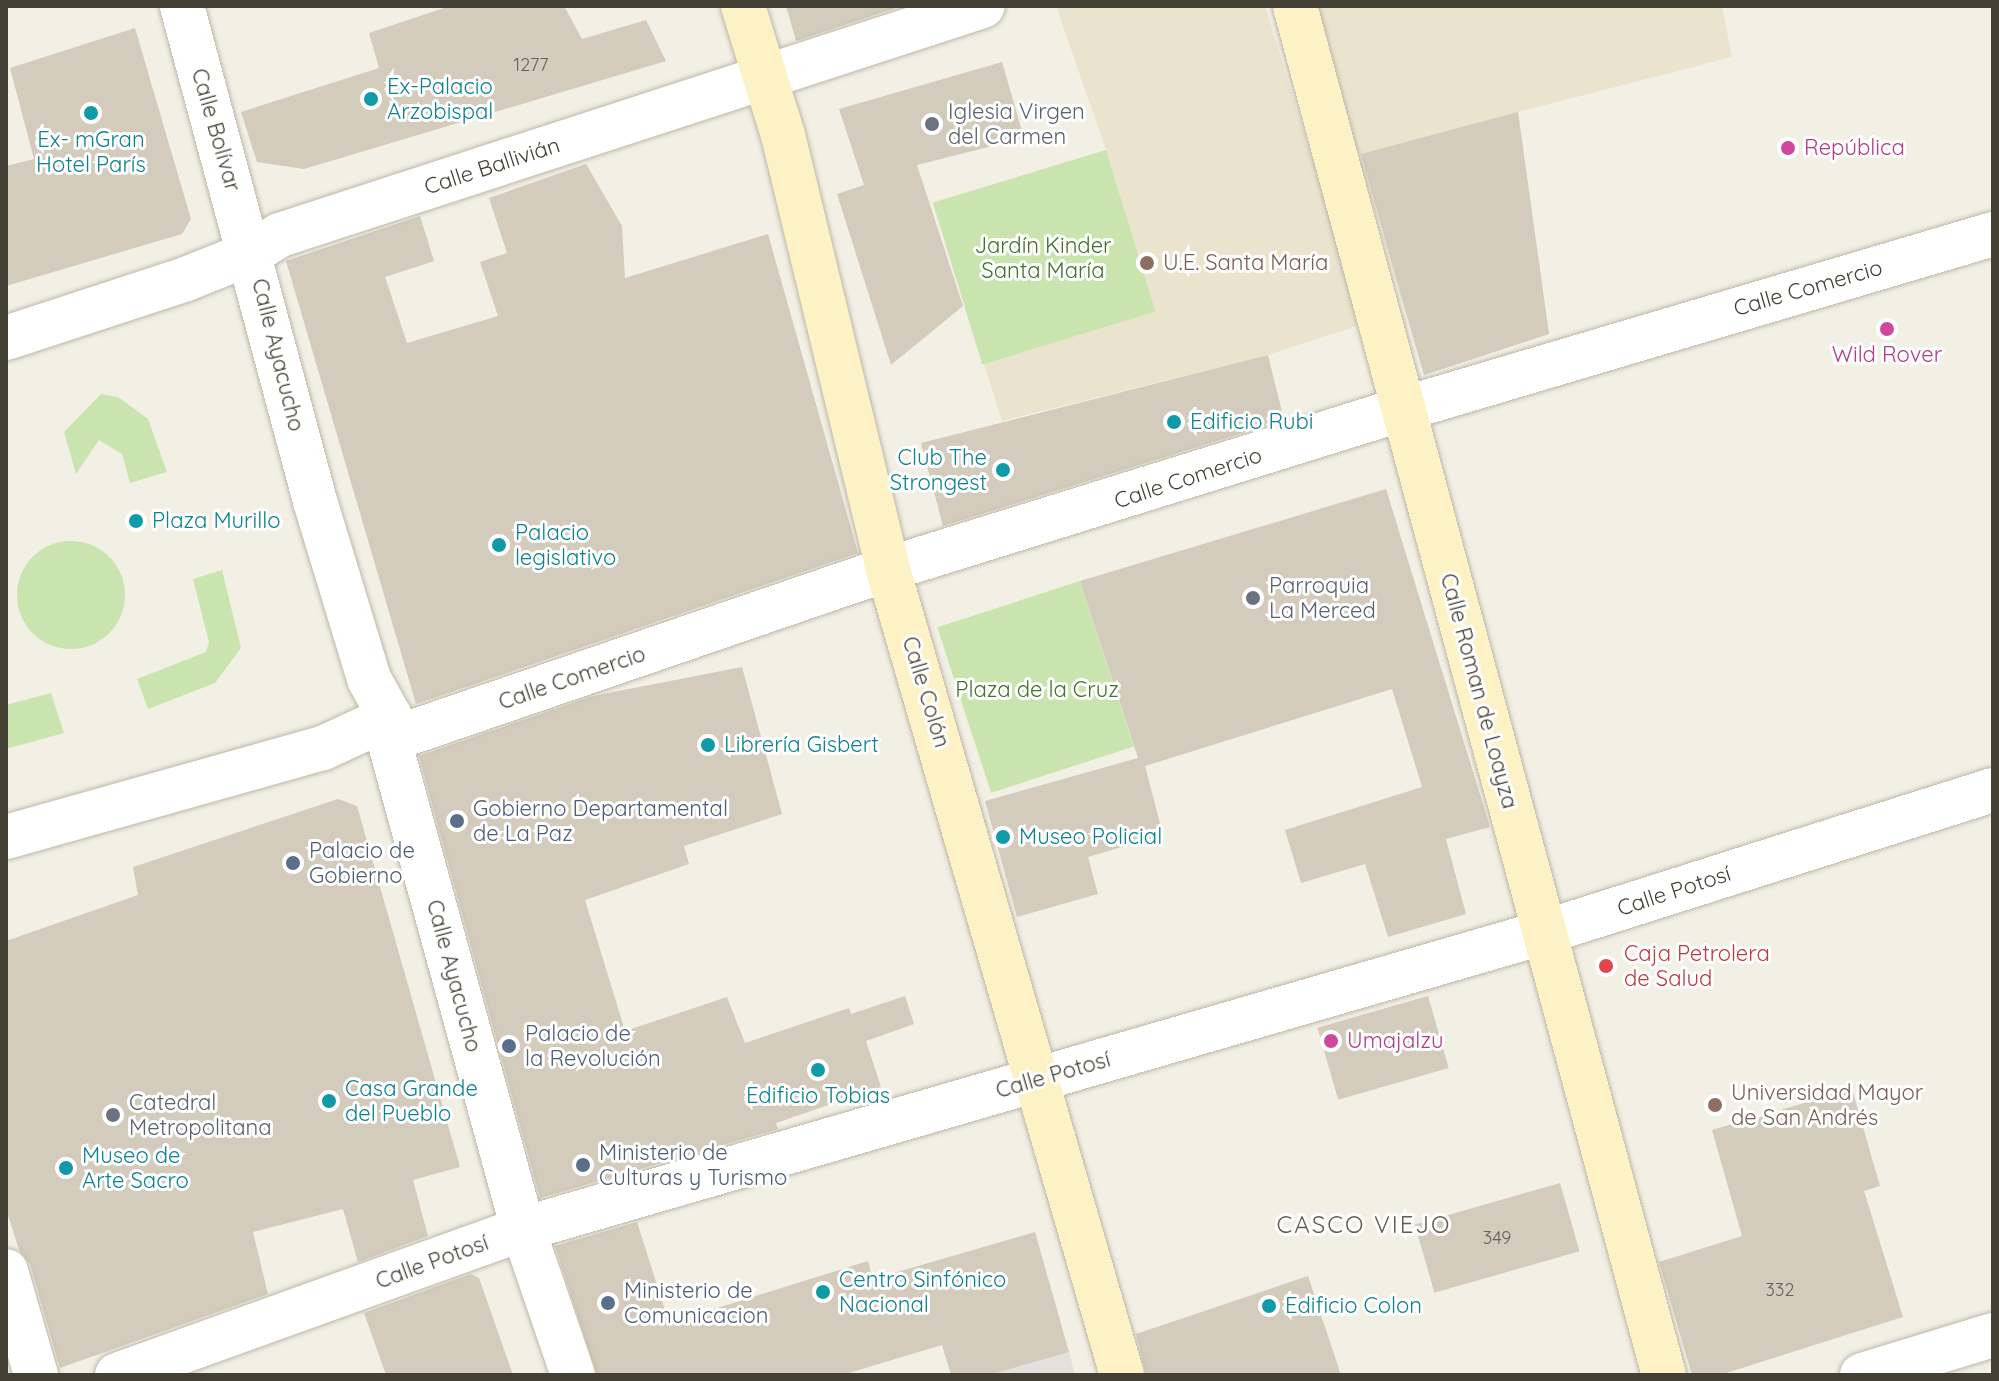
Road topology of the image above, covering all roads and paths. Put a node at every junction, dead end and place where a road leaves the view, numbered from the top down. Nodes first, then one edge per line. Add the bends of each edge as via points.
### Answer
1 (182, 6) edge
2 (743, 6) edge
3 (983, 6) edge
4 (1295, 6) edge
5 (764, 78) junction
6 (1993, 234) edge
7 (251, 253) junction
8 (6, 338) edge
9 (1403, 409) junction
10 (888, 569) junction
11 (390, 728) junction
12 (1993, 790) edge
13 (6, 837) edge
14 (1545, 932) junction
15 (1035, 1080) junction
16 (523, 1229) junction
17 (6, 1271) edge
18 (1993, 1335) edge
19 (36, 1375) edge
20 (117, 1375) edge
21 (573, 1375) edge
22 (1122, 1375) edge
23 (1664, 1375) edge
24 (1862, 1375) edge

1 - 7 street, Calle Bolívar
2 - 5 main road, Calle Colón
3 - 5 street, Calle Ballivián
4 - 9 main road, Calle Roman de Loayza
5 - 7 street, Calle Ballivián via 280,235
5 - 10 main road, Calle Colón via 783,135
6 - 9 street, Calle Comercio
7 - 8 street, Calle Ballivián
7 - 11 street, Calle Ayacucho via 320,515 369,679
9 - 10 street, Calle Comercio
9 - 14 main road, Calle Roman de Loayza
10 - 11 street, Calle Comercio
10 - 15 main road, Calle Colón
11 - 13 street, Calle Comercio
11 - 16 street, Calle Ayacucho
12 - 14 street, Calle Potosí
14 - 15 street, Calle Potosí
14 - 23 main road, Calle Roman de Loayza
15 - 16 street, Calle Potosí
15 - 22 main road, Calle Colón
16 - 20 street, Calle Potosí
16 - 21 street, Calle Ayacucho
17 - 19 street
18 - 24 street

